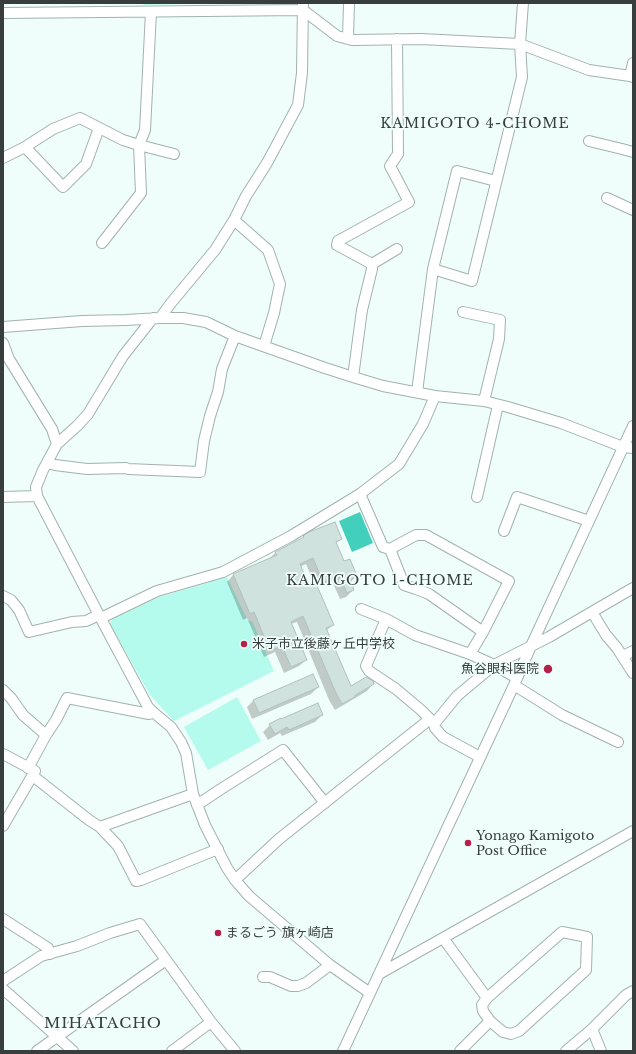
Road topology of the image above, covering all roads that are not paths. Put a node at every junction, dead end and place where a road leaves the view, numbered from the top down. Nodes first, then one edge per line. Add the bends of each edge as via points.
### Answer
1 (349, 3) edge
2 (524, 3) edge
3 (241, 7) edge
4 (303, 7) edge
5 (115, 8) edge
6 (151, 12) junction
7 (3, 13) edge
8 (348, 39) junction
9 (397, 39) junction
10 (520, 44) junction
11 (633, 63) edge
12 (632, 77) edge
13 (99, 128) junction
14 (589, 141) dead end
15 (139, 145) junction
16 (26, 147) junction
17 (633, 152) edge
18 (174, 154) dead end
19 (3, 158) edge
20 (496, 181) junction
21 (607, 198) dead end
22 (633, 210) edge
23 (234, 220) junction
24 (102, 243) dead end
25 (397, 249) dead end
26 (372, 264) junction
27 (434, 269) junction
28 (463, 312) dead end
29 (156, 318) junction
30 (3, 327) edge
31 (236, 336) junction
32 (3, 343) edge
33 (264, 346) junction
34 (353, 377) junction
35 (417, 392) junction
36 (435, 396) junction
37 (484, 401) junction
38 (498, 405) junction
39 (633, 426) edge
40 (56, 444) junction
41 (628, 447) edge
42 (47, 463) junction
43 (360, 494) junction
44 (37, 496) junction
45 (3, 497) edge
46 (477, 497) dead end
47 (588, 521) junction
48 (504, 531) dead end
49 (390, 549) junction
50 (633, 588) edge
51 (3, 596) edge
52 (361, 609) dead end
53 (592, 612) junction
54 (100, 617) junction
55 (386, 619) junction
56 (483, 632) junction
57 (531, 646) junction
58 (633, 651) edge
59 (470, 654) junction
60 (623, 656) junction
61 (494, 665) junction
62 (633, 673) edge
63 (515, 682) junction
64 (3, 690) edge
65 (153, 712) junction
66 (432, 721) junction
67 (46, 735) junction
68 (618, 742) dead end
69 (3, 754) edge
70 (480, 758) junction
71 (31, 772) junction
72 (193, 794) junction
73 (325, 803) junction
74 (197, 805) junction
75 (3, 826) edge
76 (100, 827) junction
77 (633, 831) edge
78 (218, 849) junction
79 (235, 880) junction
80 (3, 919) edge
81 (443, 938) junction
82 (50, 954) junction
83 (166, 960) junction
84 (330, 965) junction
85 (379, 974) junction
86 (263, 977) dead end
87 (3, 981) edge
88 (3, 989) edge
89 (633, 991) edge
90 (370, 993) junction
91 (487, 998) junction
92 (490, 1021) junction
93 (211, 1022) junction
94 (592, 1029) junction
95 (57, 1037) junction
96 (37, 1051) edge
97 (73, 1051) edge
98 (172, 1051) edge
99 (236, 1051) edge
100 (343, 1051) edge
101 (460, 1051) edge
102 (566, 1051) edge
103 (601, 1051) edge

1 - 8 street
2 - 10 street
3 - 4 street
3 - 6 street
4 - 8 street via 336,36
4 - 23 street via 302,73 298,105
5 - 6 street
5 - 7 street
6 - 15 street via 145,130
8 - 9 street
9 - 10 street
9 - 26 street via 398,154 390,166 409,202 338,241 337,245
10 - 12 street via 589,70
10 - 20 street via 522,77
11 - 12 street
13 - 15 street
13 - 16 street via 80,118 53,129
13 - 16 street via 86,164 63,187
14 - 17 street
15 - 18 street
15 - 24 street via 141,192
16 - 19 street
20 - 27 street via 457,171
20 - 27 street via 472,281
21 - 22 street
23 - 29 street via 215,250
23 - 33 street via 268,250 280,284
25 - 26 street
26 - 34 street via 362,310
27 - 35 street
28 - 37 street via 500,320 499,339
29 - 30 street
29 - 31 street via 183,318 206,322
29 - 40 street via 123,356 88,414
31 - 33 street
31 - 42 street via 222,369 204,441 200,472 126,468 87,469
32 - 40 street via 9,359 52,429
33 - 34 street
34 - 35 street
35 - 36 street
36 - 37 street
36 - 43 street via 423,424 399,464
37 - 38 street
38 - 41 street via 561,423
38 - 46 street
39 - 41 street
40 - 42 street
41 - 47 street
42 - 44 street via 36,487
43 - 49 street via 383,547
43 - 54 street via 223,572 157,590
44 - 45 street
44 - 54 street
47 - 48 street via 517,497
47 - 57 street
49 - 56 street via 404,585 429,594
49 - 56 street via 416,535 426,534 509,581
50 - 53 street
51 - 54 street via 11,600 19,610 29,632
52 - 55 street
53 - 57 street
53 - 60 street
54 - 65 street
55 - 59 street via 415,635
55 - 66 street via 366,666
56 - 59 street
57 - 61 street
57 - 63 street
58 - 60 street
59 - 61 street
60 - 62 street
61 - 63 street
61 - 66 street
63 - 68 street via 562,715
63 - 70 street
64 - 67 street via 23,715
65 - 67 street via 149,714 67,698
65 - 72 street via 171,727 181,742 186,753
66 - 70 street via 443,737
66 - 73 street
67 - 71 street
69 - 71 street
70 - 85 street
71 - 75 street
71 - 76 street
72 - 74 street
72 - 76 street
73 - 74 street via 283,750
73 - 79 street via 279,839
74 - 78 street
76 - 78 street via 118,846 136,881
77 - 81 street
78 - 79 street
79 - 84 street via 249,896
80 - 82 street via 48,948
81 - 85 street
81 - 91 street
82 - 83 street via 140,924
82 - 87 street via 41,956
83 - 93 street
83 - 95 street
84 - 86 street via 298,986
84 - 90 street
85 - 90 street
88 - 95 street
89 - 94 street
90 - 100 street
91 - 92 street via 482,1005
91 - 92 street via 562,932 587,937 586,970 519,1031 511,1034 503,1032
92 - 101 street
93 - 98 street
93 - 99 street
94 - 102 street
94 - 103 street
95 - 96 street
95 - 97 street

